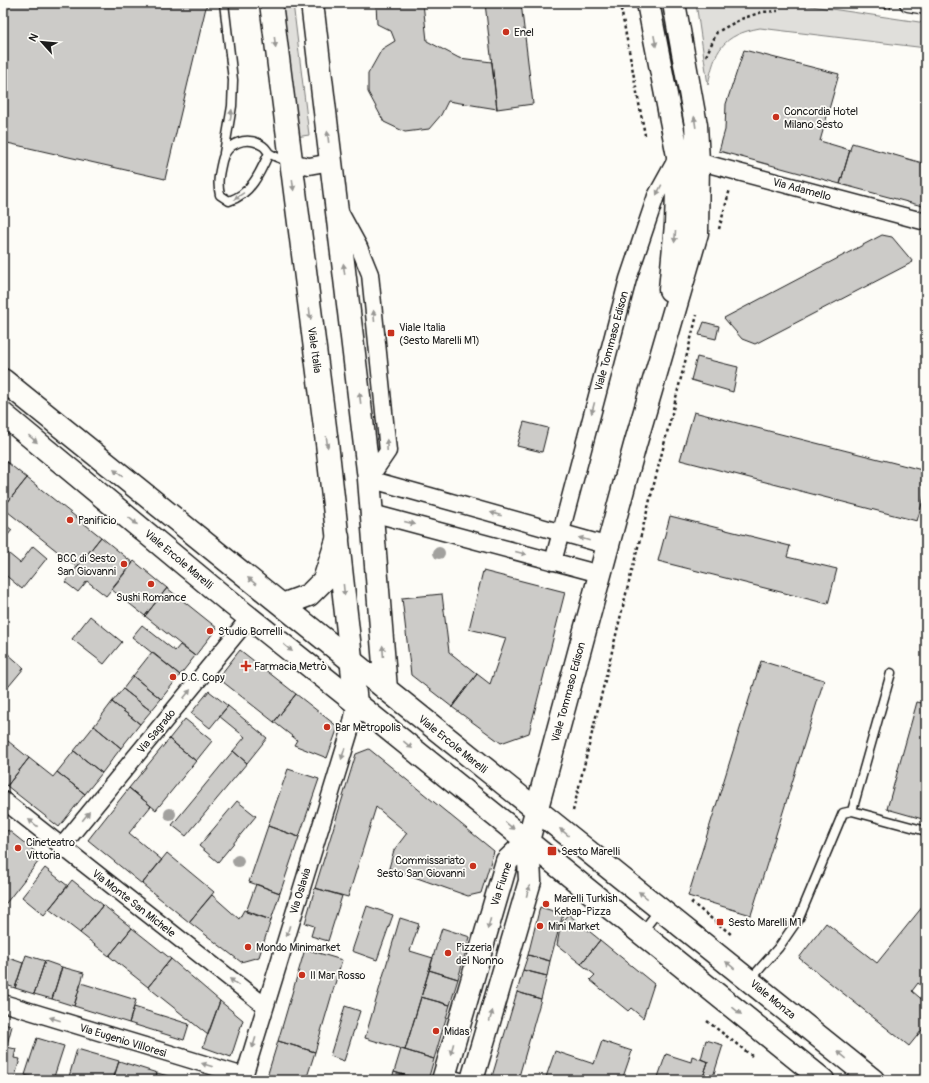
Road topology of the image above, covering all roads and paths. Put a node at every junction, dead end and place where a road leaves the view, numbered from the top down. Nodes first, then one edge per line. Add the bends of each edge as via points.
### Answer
1 (224, 3) edge
2 (271, 3) edge
3 (312, 3) edge
4 (620, 3) edge
5 (648, 3) edge
6 (674, 3) edge
7 (908, 3) edge
8 (926, 6) edge
9 (778, 11) dead end
10 (703, 63) dead end
11 (645, 135) dead end
12 (269, 153) junction
13 (224, 154) junction
14 (678, 156) junction
15 (698, 161) junction
16 (290, 162) junction
17 (331, 162) junction
18 (730, 188) dead end
19 (926, 222) edge
20 (718, 233) dead end
21 (699, 309) dead end
22 (666, 339) junction
23 (3, 380) edge
24 (3, 414) edge
25 (370, 479) junction
26 (372, 513) junction
27 (560, 532) junction
28 (338, 538) junction
29 (608, 546) junction
30 (553, 562) junction
31 (600, 574) junction
32 (282, 605) junction
33 (250, 617) junction
34 (352, 662) junction
35 (891, 673) dead end
36 (386, 690) junction
37 (356, 703) junction
38 (3, 800) edge
39 (537, 810) junction
40 (573, 811) dead end
41 (852, 811) junction
42 (926, 831) edge
43 (528, 841) junction
44 (62, 846) junction
45 (691, 902) dead end
46 (667, 914) junction
47 (641, 933) junction
48 (732, 935) dead end
49 (749, 980) junction
50 (3, 1003) edge
51 (265, 1006) junction
52 (707, 1021) dead end
53 (752, 1056) dead end
54 (444, 1076) edge
55 (243, 1078) edge
56 (472, 1080) edge
57 (823, 1080) edge
58 (873, 1080) edge

13 -> 1 lane via 232,106 233,80
2 -> 16 main road, Viale Italia
17 -> 3 main road
4 - 11 path
5 -> 14 main road, Viale Tommaso Edison
15 -> 6 main road, Viale Tommaso Edison via 696,125
7 - 8 street
9 - 10 path via 762,12 741,19 717,32
12 - 13 lane via 263,146 243,141 231,145
12 -> 13 lane via 251,185 239,198 229,201 220,195 217,184
12 - 16 lane
14 - 15 street, Via Adamello
14 -> 22 main road, Viale Tommaso Edison via 676,224
14 -> 27 street, Viale Tommaso Edison via 656,196 628,279
15 - 19 street, Via Adamello
15 - 22 main road, Viale Tommaso Edison via 697,233
16 - 17 street via 309,166
16 -> 28 main road, Viale Italia
25 -> 17 main road
18 - 20 path
21 - 40 path
22 - 29 main road, Viale Tommaso Edison
32 -> 23 main road, Viale Ercole Marelli
24 -> 33 main road, Viale Ercole Marelli
25 - 26 main road
27 -> 25 street
26 -> 30 street
36 -> 26 main road
29 -> 27 street
27 - 30 street, Viale Tommaso Edison
28 - 32 main road, Viale Italia via 324,580 309,595
28 -> 34 main road, Viale Italia
29 - 31 main road, Viale Tommaso Edison
30 - 31 street
31 - 39 main road, Viale Tommaso Edison
32 - 34 main road, Viale Ercole Marelli
33 -> 37 main road, Viale Ercole Marelli
44 -> 33 street, Via Sagrado
34 - 36 main road, Viale Ercole Marelli
34 - 37 main road
35 - 41 lane
36 - 37 main road
36 - 39 main road, Viale Ercole Marelli
37 -> 43 main road, Viale Ercole Marelli
37 -> 51 street, Via Oslavia via 350,731
44 -> 38 street, Via Monte San Michele
39 - 43 main road
46 -> 39 main road, Viale Ercole Marelli
41 - 42 lane
41 - 49 lane via 843,813 840,817 803,910 792,929
43 - 47 main road, Viale Ercole Marelli
43 -> 54 main road, Via Fiume via 507,861
56 -> 43 main road, Via Fiume via 530,881
51 -> 44 street, Via Monte San Michele
45 - 48 path
46 - 47 lane
49 -> 46 main road, Viale Monza
47 -> 57 main road, Viale Ercole Marelli
58 -> 49 main road, Viale Monza
55 -> 50 street, Via Eugenio Villoresi
51 -> 55 street, Via Oslavia
52 - 53 path
54 - 56 lane

